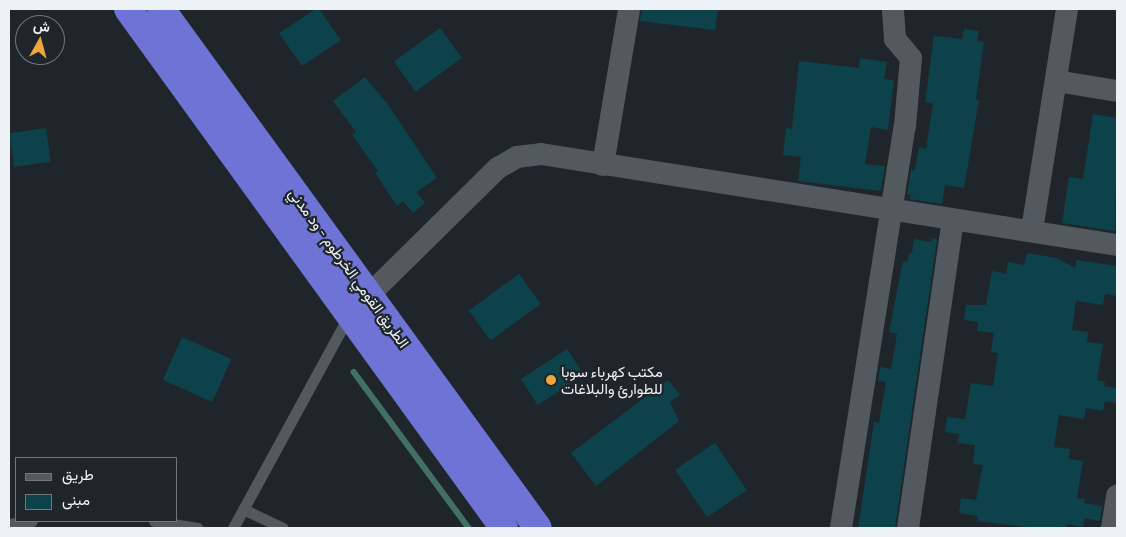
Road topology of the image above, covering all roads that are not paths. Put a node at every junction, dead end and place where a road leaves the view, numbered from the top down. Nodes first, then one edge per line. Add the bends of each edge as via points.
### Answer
1 (128, 9) edge
2 (161, 9) edge
3 (629, 9) edge
4 (894, 9) edge
5 (1067, 9) edge
6 (1056, 81) junction
7 (1117, 91) edge
8 (603, 165) junction
9 (889, 210) junction
10 (952, 220) junction
11 (1032, 230) junction
12 (1117, 246) edge
13 (359, 304) junction
14 (1117, 495) edge
15 (244, 509) junction
16 (24, 522) edge
17 (160, 522) edge
18 (9, 524) edge
19 (198, 528) edge
20 (233, 528) edge
21 (283, 528) edge
22 (504, 528) edge
23 (538, 528) edge
24 (841, 528) edge
25 (908, 528) edge
26 (1112, 528) edge

1 - 13 highway, الطريق القومي الخرطوم - ود مدني
2 - 13 highway, الطريق القومي الخرطوم - ود مدني
3 - 8 street
4 - 9 street via 895,39 912,58 905,126
5 - 6 street
6 - 7 street
6 - 11 street
8 - 9 street
8 - 13 street via 541,154 517,157 498,168
9 - 10 street
9 - 24 street
10 - 11 street
10 - 25 street
11 - 12 street
13 - 15 lane
13 - 22 highway, الطريق القومي الخرطوم - ود مدني
13 - 23 highway, الطريق القومي الخرطوم - ود مدني
14 - 26 street
15 - 20 lane
15 - 21 lane
16 - 18 lane
17 - 19 lane

